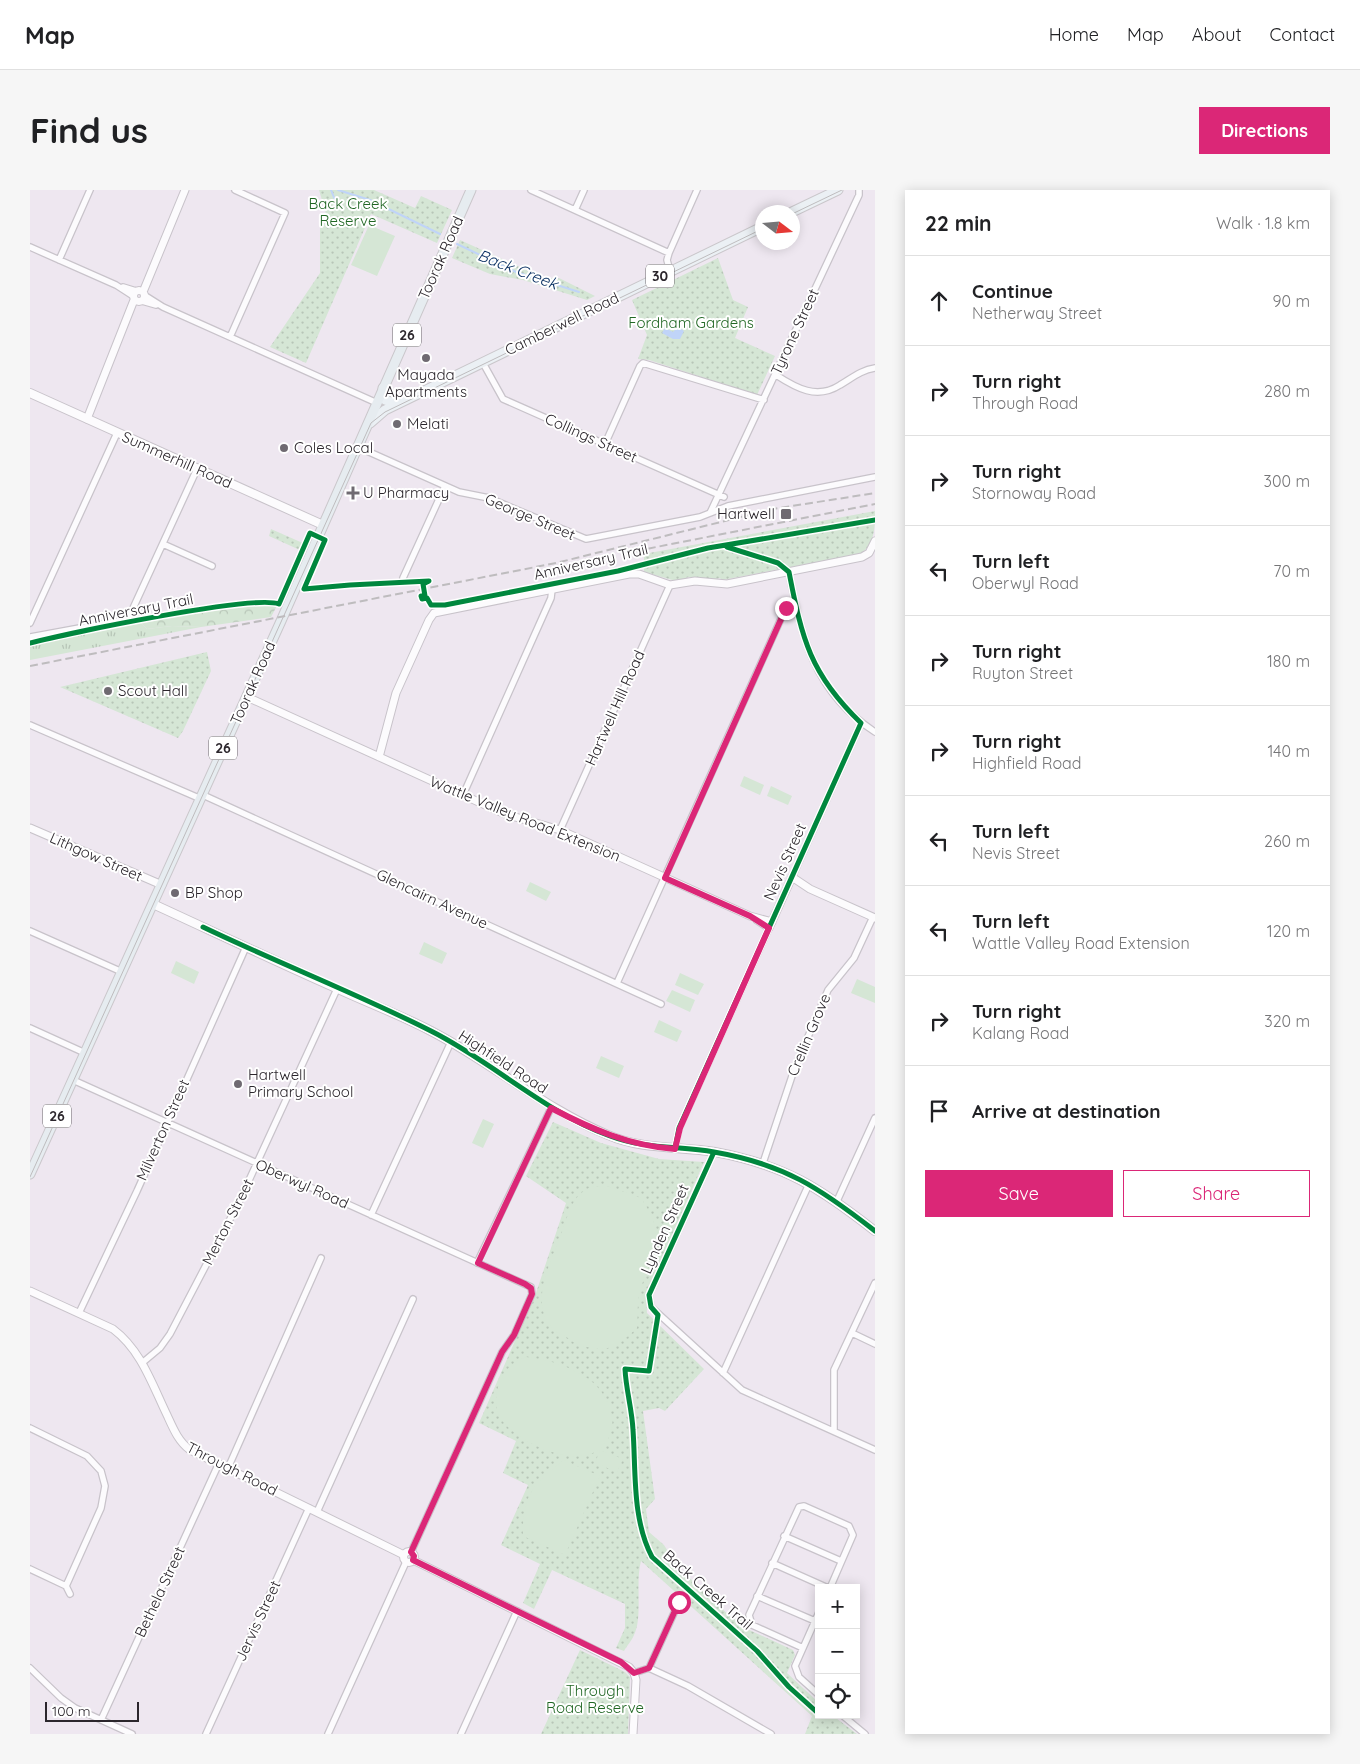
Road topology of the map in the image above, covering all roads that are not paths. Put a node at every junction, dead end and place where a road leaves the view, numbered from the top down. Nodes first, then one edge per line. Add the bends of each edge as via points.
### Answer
1 (90, 190) edge
2 (186, 190) edge
3 (235, 190) edge
4 (531, 190) edge
5 (584, 190) edge
6 (697, 190) edge
7 (838, 190) edge
8 (859, 190) edge
9 (469, 191) edge
10 (800, 208) edge
11 (575, 210) junction
12 (755, 230) edge
13 (30, 246) edge
14 (668, 253) junction
15 (60, 260) junction
16 (670, 272) junction
17 (139, 296) junction
18 (230, 337) junction
19 (482, 363) junction
20 (875, 368) edge
21 (776, 374) junction
22 (384, 388) junction
23 (30, 394) edge
24 (764, 400) junction
25 (377, 403) junction
26 (397, 404) junction
27 (85, 418) junction
28 (367, 427) junction
29 (117, 433) junction
30 (605, 444) junction
31 (358, 447) junction
32 (198, 469) junction
33 (875, 477) edge
34 (445, 486) junction
35 (721, 496) junction
36 (728, 506) junction
37 (710, 513) junction
38 (323, 525) junction
39 (875, 541) edge
40 (163, 544) junction
41 (872, 555) edge
42 (212, 566) dead end
43 (789, 572) junction
44 (404, 578) dead end
45 (670, 585) junction
46 (552, 589) junction
47 (794, 602) junction
48 (30, 623) edge
49 (30, 637) edge
50 (247, 697) junction
51 (861, 723) junction
52 (30, 725) edge
53 (875, 732) edge
54 (379, 757) junction
55 (463, 794) junction
56 (202, 797) junction
57 (30, 828) edge
58 (560, 830) junction
59 (665, 878) junction
60 (790, 880) junction
61 (162, 886) junction
62 (153, 904) junction
63 (874, 917) edge
64 (770, 925) junction
65 (30, 931) edge
66 (246, 947) junction
67 (122, 972) junction
68 (617, 983) junction
69 (337, 989) junction
70 (661, 1004) dead end
71 (30, 1028) edge
72 (451, 1042) junction
73 (85, 1053) junction
74 (73, 1080) junction
75 (551, 1108) junction
76 (875, 1118) edge
77 (166, 1122) junction
78 (675, 1149) junction
79 (714, 1152) junction
80 (763, 1163) junction
81 (258, 1164) junction
82 (31, 1169) edge
83 (809, 1184) junction
84 (837, 1201) junction
85 (371, 1215) junction
86 (875, 1231) edge
87 (322, 1258) dead end
88 (478, 1263) junction
89 (875, 1283) edge
90 (30, 1291) edge
91 (413, 1299) dead end
92 (79, 1313) junction
93 (852, 1333) junction
94 (875, 1344) edge
95 (142, 1363) junction
96 (722, 1373) junction
97 (30, 1428) edge
98 (834, 1431) junction
99 (875, 1450) edge
100 (219, 1463) junction
101 (228, 1468) junction
102 (309, 1508) junction
103 (317, 1512) junction
104 (784, 1536) junction
105 (411, 1552) joint
106 (408, 1559) junction
107 (842, 1561) junction
108 (772, 1563) junction
109 (30, 1569) edge
110 (820, 1584) edge
111 (831, 1584) edge
112 (66, 1586) junction
113 (70, 1594) dead end
114 (757, 1596) junction
115 (679, 1602) dead end
116 (517, 1611) junction
117 (815, 1622) joint
118 (803, 1648) junction
119 (30, 1668) edge
120 (649, 1668) junction
121 (634, 1673) junction
122 (815, 1691) edge
123 (847, 1719) edge
124 (102, 1720) junction
125 (132, 1734) edge
126 (206, 1734) edge
127 (328, 1734) edge
128 (461, 1734) edge
129 (633, 1734) edge
130 (770, 1734) edge
131 (865, 1734) edge

1 - 15 street
2 - 17 street
3 - 18 street via 285,213
4 - 11 street
5 - 11 street
6 - 14 street
7 - 10 main road
8 - 21 street, Tyrone Street
9 - 22 highway, Toorak Road / 26
11 - 14 street
12 - 16 main road, Camberwell Road / 30
13 - 15 street
14 - 16 street
15 - 17 street
16 - 19 main road, Camberwell Road / 30
17 - 18 street
17 - 27 street
18 - 25 street
19 - 26 main road, Camberwell Road / 30
19 - 30 street, Collings Street via 501,398
20 - 21 street via 821,392 801,390
21 - 24 street, Tyrone Street
22 - 25 highway, Toorak Road / 26
22 - 26 main road via 385,400
23 - 27 main road, Summerhill Road
24 - 30 street via 643,364
24 - 35 street, Tyrone Street
25 - 28 highway, Toorak Road / 26
26 - 28 main road, Camberwell Road / 30 via 376,416
27 - 29 main road, Summerhill Road
28 - 31 highway, Toorak Road / 26
29 - 32 main road, Summerhill Road
29 - 48 street
30 - 35 street, Collings Street
31 - 34 street, George Street
31 - 38 highway, Toorak Road / 26
32 - 38 main road, Summerhill Road
32 - 40 street
33 - 36 street, George Street
34 - 37 street, George Street via 464,494 486,497 586,539
34 - 44 street
35 - 36 street
35 - 37 street, Tyrone Street
36 - 37 street, George Street
38 - 50 highway, Toorak Road / 26
39 - 41 street
40 - 42 street
40 - 49 street via 128,618
41 - 43 street
43 - 45 street via 727,584 694,581
43 - 47 street
45 - 46 street via 632,573
45 - 58 street, Hartwell Hill Road
46 - 54 street via 432,614 396,693
46 - 55 street via 551,598
47 - 51 street via 801,632 816,670
47 - 59 street via 784,612
50 - 54 street, Wattle Valley Road Extension
50 - 56 highway, Toorak Road / 26
51 - 53 street
51 - 60 street, Nevis Street
52 - 56 street, Glencairn Avenue
54 - 55 street, Wattle Valley Road Extension
55 - 58 street, Wattle Valley Road Extension via 510,816
56 - 61 highway, Toorak Road / 26
56 - 68 street, Glencairn Avenue
57 - 61 street, Lithgow Street
58 - 59 street, Wattle Valley Road Extension
59 - 64 street, Wattle Valley Road Extension
59 - 68 street
60 - 63 street
60 - 64 street, Nevis Street
61 - 62 highway, Toorak Road / 26
62 - 66 main road, Highfield Road
62 - 67 highway, Toorak Road / 26
63 - 80 street, Crellin Grove via 854,958 828,990 796,1063
64 - 78 street, Nevis Street via 680,1128
65 - 67 street
66 - 69 main road, Highfield Road
66 - 77 street, Milverton Street
67 - 73 highway, Toorak Road / 26
68 - 70 street, Glencairn Avenue
69 - 72 main road, Highfield Road
69 - 81 street, Merton Street
71 - 73 street
72 - 75 main road, Highfield Road
72 - 85 street
73 - 74 highway, Toorak Road / 26
74 - 77 street, Oberwyl Road
74 - 82 highway, Toorak Road / 26
75 - 78 main road, Highfield Road via 611,1137 654,1148
75 - 88 street
76 - 84 street
77 - 81 street, Oberwyl Road
77 - 92 street, Milverton Street
78 - 79 main road, Highfield Road
79 - 80 main road, Highfield Road
79 - 96 street, Lynden Street via 649,1295 651,1307 658,1315
80 - 83 main road, Highfield Road
81 - 85 street, Oberwyl Road
81 - 95 street, Merton Street via 170,1334 160,1348
83 - 84 main road, Highfield Road
83 - 96 street
84 - 86 main road, Highfield Road
85 - 88 street, Oberwyl Road
87 - 101 street
88 - 105 street, Oberwyl Road via 531,1288 532,1294 514,1335 502,1352
89 - 93 street
90 - 92 street, Through Road
91 - 103 street
92 - 95 street, Through Road via 124,1337
93 - 94 street
93 - 98 street via 834,1370
95 - 100 street, Through Road via 183,1445
96 - 98 street, Lynden Street via 742,1390
97 - 112 street via 87,1456 101,1471 104,1486 101,1508
98 - 99 street, Lynden Street
100 - 101 street, Through Road
100 - 124 street, Bethela Street
101 - 102 street, Through Road
102 - 103 street, Through Road
102 - 126 street, Jervis Street
103 - 106 street, Through Road
104 - 107 street
104 - 107 street via 796,1510 804,1506 852,1530
104 - 108 street
105 - 106 street via 414,1556
106 - 116 street, Through Road
106 - 127 street
107 - 111 street
108 - 110 street
108 - 114 street
109 - 112 street
112 - 113 street
114 - 117 street
114 - 118 street via 748,1615 752,1625
115 - 120 street
116 - 121 street, Through Road via 621,1662
116 - 128 street
117 - 118 street
118 - 122 street via 795,1671
119 - 124 street via 61,1698
120 - 121 street
120 - 130 street via 688,1686
121 - 129 street
123 - 131 street
124 - 125 street

